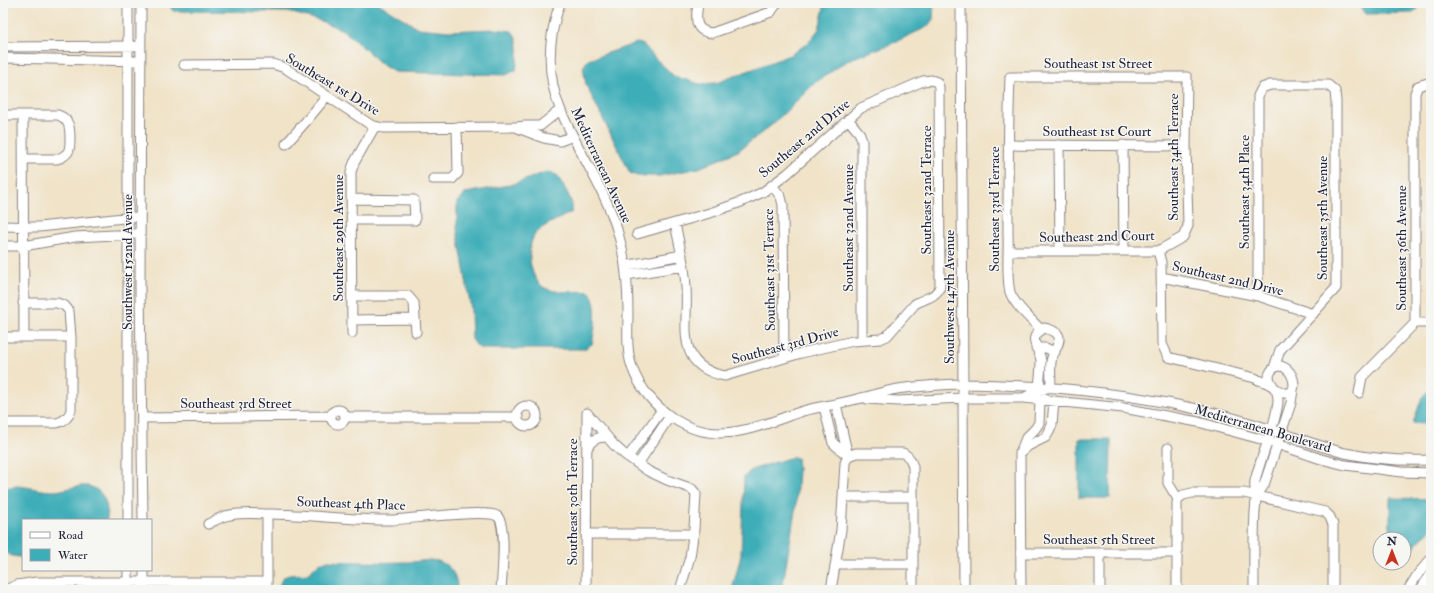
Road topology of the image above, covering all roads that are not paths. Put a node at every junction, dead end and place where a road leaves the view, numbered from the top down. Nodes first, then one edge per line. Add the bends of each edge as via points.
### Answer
1 (128, 3) edge
2 (141, 3) edge
3 (560, 3) edge
4 (698, 3) edge
5 (961, 3) edge
6 (777, 4) edge
7 (142, 46) junction
8 (3, 47) edge
9 (128, 47) junction
10 (3, 58) edge
11 (128, 61) junction
12 (141, 61) junction
13 (184, 65) dead end
14 (1010, 77) joint
15 (1187, 77) joint
16 (1427, 83) edge
17 (939, 87) joint
18 (1262, 88) joint
19 (327, 96) junction
20 (560, 110) junction
21 (3, 115) edge
22 (23, 115) junction
23 (848, 118) junction
24 (375, 126) junction
25 (540, 126) junction
26 (457, 127) junction
27 (517, 127) junction
28 (539, 136) junction
29 (573, 136) junction
30 (286, 144) dead end
31 (1008, 145) junction
32 (1059, 145) junction
33 (1123, 146) junction
34 (1186, 146) junction
35 (23, 159) junction
36 (433, 179) dead end
37 (772, 185) junction
38 (351, 199) junction
39 (129, 217) junction
40 (140, 217) junction
41 (352, 220) junction
42 (675, 223) junction
43 (3, 226) edge
44 (23, 226) junction
45 (48, 226) junction
46 (129, 234) junction
47 (140, 234) junction
48 (638, 234) dead end
49 (1183, 237) joint
50 (49, 241) junction
51 (3, 246) edge
52 (23, 246) junction
53 (1060, 250) junction
54 (1008, 251) junction
55 (1124, 251) junction
56 (1158, 251) junction
57 (682, 255) junction
58 (663, 259) junction
59 (684, 266) junction
60 (665, 269) junction
61 (626, 270) junction
62 (1161, 278) junction
63 (937, 292) joint
64 (352, 296) junction
65 (1258, 296) junction
66 (23, 303) junction
67 (1313, 314) junction
68 (415, 319) junction
69 (352, 320) junction
70 (1414, 323) junction
71 (1431, 323) edge
72 (1041, 330) junction
73 (352, 332) dead end
74 (416, 332) dead end
75 (3, 337) edge
76 (24, 337) junction
77 (71, 337) junction
78 (862, 340) junction
79 (1036, 348) junction
80 (1283, 348) junction
81 (1055, 352) junction
82 (784, 358) junction
83 (1286, 368) junction
84 (1273, 369) junction
85 (1255, 378) junction
86 (963, 384) junction
87 (1039, 387) junction
88 (1051, 387) junction
89 (1274, 387) junction
90 (1064, 389) junction
91 (1293, 390) junction
92 (1359, 393) dead end
93 (964, 398) junction
94 (1023, 398) junction
95 (861, 399) junction
96 (1040, 400) junction
97 (1054, 401) junction
98 (1278, 401) junction
99 (1291, 403) junction
100 (836, 404) junction
101 (824, 407) junction
102 (662, 410) junction
103 (670, 416) junction
104 (518, 417) dead end
105 (142, 418) junction
106 (3, 423) edge
107 (1271, 430) junction
108 (1282, 433) junction
109 (606, 437) junction
110 (1268, 441) junction
111 (1277, 444) junction
112 (1168, 448) dead end
113 (587, 451) junction
114 (1020, 453) junction
115 (848, 456) junction
116 (628, 457) junction
117 (1431, 460) edge
118 (638, 464) junction
119 (1431, 473) edge
120 (843, 497) junction
121 (913, 497) junction
122 (1256, 497) junction
123 (1178, 499) junction
124 (267, 514) junction
125 (128, 519) edge
126 (143, 519) edge
127 (208, 524) dead end
128 (586, 534) junction
129 (694, 534) junction
130 (1021, 553) junction
131 (1100, 553) junction
132 (1177, 553) junction
133 (1431, 559) edge
134 (836, 564) junction
135 (913, 564) junction
136 (128, 571) edge
137 (144, 571) edge
138 (1428, 576) edge
139 (75, 586) edge
140 (128, 586) edge
141 (144, 586) edge
142 (200, 586) edge
143 (267, 586) edge
144 (23, 587) edge
145 (5, 590) edge
146 (501, 590) edge
147 (586, 590) edge
148 (680, 590) edge
149 (831, 590) edge
150 (913, 590) edge
151 (964, 590) edge
152 (1021, 590) edge
153 (1100, 590) edge
154 (1177, 590) edge
155 (1254, 590) edge
156 (1332, 590) edge
157 (1408, 590) edge
158 (1420, 590) edge

1 - 9 street, Southwest 152nd Avenue
2 - 7 street, Southwest 152nd Avenue
3 - 20 street, Mediterranean Avenue via 551,35 550,53 553,88
4 - 6 street via 696,20 699,28 712,33 771,12
5 - 86 street, Southwest 147th Avenue
7 - 9 street
7 - 12 street, Southwest 152nd Avenue
8 - 9 street
9 - 11 street, Southwest 152nd Avenue
10 - 11 street
11 - 12 street
11 - 39 street, Southwest 152nd Avenue
12 - 40 street, Southwest 152nd Avenue
13 - 19 street, Southeast 1st Drive via 273,64 285,68
14 - 15 street, Southeast 1st Street
14 - 31 street, Southeast 33rd Terrace
15 - 34 street, Southeast 34th Terrace
16 - 70 street, Southeast 36th Avenue via 1418,86 1414,93
17 - 23 street, Southeast 2nd Drive via 937,82 923,81 861,108
17 - 63 street, Southeast 32nd Terrace via 940,287
18 - 65 street, Southeast 34th Place via 1258,96
18 - 67 street, Southeast 35th Avenue via 1270,85 1328,85 1335,91 1336,288
19 - 24 street, Southeast 1st Drive
19 - 30 street
20 - 25 street
20 - 29 street, Mediterranean Avenue
21 - 22 street
22 - 35 street
22 - 35 street via 58,116 65,119 70,132 70,148 62,158
23 - 37 street, Southeast 2nd Drive
23 - 78 street, Southeast 32nd Avenue via 862,141
24 - 26 street, Southeast 1st Drive
24 - 38 street, Southeast 29th Avenue via 351,172
25 - 27 street, Southeast 1st Drive
25 - 28 street
26 - 27 street, Southeast 1st Drive
26 - 36 street via 458,173 452,179
27 - 28 street, Southeast 1st Drive
28 - 29 street, Southeast 1st Drive via 560,141
29 - 61 street, Mediterranean Avenue via 618,230
31 - 32 street, Southeast 1st Court
31 - 54 street, Southeast 33rd Terrace
32 - 33 street, Southeast 1st Court
32 - 53 street
33 - 34 street, Southeast 1st Court
33 - 55 street
34 - 49 street, Southeast 34th Terrace via 1188,226
35 - 44 street
37 - 42 street, Southeast 2nd Drive via 741,202
37 - 82 street, Southeast 31st Terrace via 781,197 783,205
38 - 41 street, Southeast 29th Avenue
38 - 41 street via 414,200 415,220
39 - 40 street
39 - 45 street
39 - 46 street, Southwest 152nd Avenue
40 - 47 street, Southwest 152nd Avenue
41 - 64 street, Southeast 29th Avenue
42 - 48 street, Southeast 2nd Drive
42 - 57 street, Southeast 3rd Drive
43 - 44 street
44 - 45 street
44 - 52 street
45 - 50 street
46 - 47 street
46 - 50 street
46 - 125 street, Southwest 152nd Avenue
47 - 105 street, Southwest 152nd Avenue
49 - 56 street, Southeast 2nd Court
50 - 52 street
51 - 52 street
52 - 66 street
53 - 54 street, Southeast 2nd Court
53 - 55 street, Southeast 2nd Court
54 - 72 street, Southeast 33rd Terrace via 1010,292
55 - 56 street, Southeast 2nd Court
56 - 62 street
57 - 58 street
57 - 59 street, Southeast 3rd Drive
58 - 60 street
58 - 61 street
59 - 60 street
59 - 82 street, Southeast 3rd Drive via 686,342 697,364 705,370 724,376
60 - 61 street
61 - 102 street, Mediterranean Avenue via 632,367 640,384
62 - 65 street, Southeast 2nd Drive
62 - 85 street via 1162,344 1168,357
63 - 78 street, Southeast 3rd Drive via 915,304 887,336
64 - 68 street via 408,296 414,303
64 - 69 street, Southeast 29th Avenue
65 - 67 street, Southeast 2nd Drive
66 - 76 street
66 - 77 street via 57,303 65,306 70,315
67 - 80 street, Southeast 35th Avenue
68 - 69 street
68 - 74 street
69 - 73 street, Southeast 29th Avenue
70 - 71 street
70 - 92 street, Southeast 36th Avenue via 1362,376
72 - 79 street via 1035,336
72 - 81 street, Southeast 33rd Terrace via 1050,329 1058,336 1059,343
75 - 76 street
76 - 77 street
77 - 106 street via 71,410 68,417 57,423
78 - 82 street, Southeast 3rd Drive
79 - 81 street via 1046,348
79 - 87 street via 1041,361
80 - 83 street via 1283,362
80 - 84 street, Southeast 35th Avenue
81 - 88 street, Southeast 33rd Terrace via 1051,360
83 - 84 street via 1281,366
83 - 91 street via 1294,381
84 - 85 street
84 - 89 street via 1269,379
85 - 89 street
86 - 87 street, Mediterranean Boulevard
86 - 93 street, Southwest 147th Avenue
86 - 95 street, Mediterranean Avenue via 897,388
87 - 88 street, Mediterranean Boulevard
88 - 90 street, Mediterranean Boulevard
88 - 94 street, Mediterranean Boulevard
89 - 91 street via 1285,393
89 - 98 street
90 - 96 street, Mediterranean Boulevard
90 - 107 street, Mediterranean Boulevard via 1136,398 1194,409
91 - 99 street
93 - 94 street, Mediterranean Boulevard
93 - 95 street, Mediterranean Avenue via 898,401
93 - 151 street, Southwest 147th Avenue
94 - 96 street, Mediterranean Boulevard
95 - 100 street, Mediterranean Avenue
96 - 97 street, Mediterranean Boulevard
96 - 114 street via 1039,423 1026,438
97 - 110 street, Mediterranean Boulevard via 1123,408 1198,422
97 - 114 street via 1052,425 1046,437
98 - 99 street
98 - 107 street
99 - 108 street
100 - 101 street, Mediterranean Avenue
100 - 115 street
101 - 103 street, Mediterranean Avenue via 729,433 691,428
101 - 115 street via 833,443
102 - 103 street, Mediterranean Avenue
102 - 116 street
103 - 118 street
104 - 105 street, Southeast 3rd Street via 345,417 341,423 336,424 330,416
105 - 126 street, Southwest 152nd Avenue
107 - 108 street, Mediterranean Boulevard
107 - 110 street
108 - 111 street
108 - 117 street, Mediterranean Boulevard via 1345,453 1409,461
109 - 113 street via 595,439
109 - 113 street, Southeast 30th Terrace via 587,413
109 - 116 street
110 - 111 street, Mediterranean Boulevard
110 - 122 street via 1254,483
111 - 119 street, Mediterranean Boulevard via 1321,460 1345,465
111 - 122 street via 1264,485
112 - 123 street via 1168,483
113 - 128 street, Southeast 30th Terrace
114 - 130 street
115 - 120 street via 845,463
115 - 121 street via 856,453 903,453 908,456 913,467
116 - 118 street
118 - 129 street via 667,480 692,489 696,494
120 - 121 street
120 - 134 street
121 - 135 street
122 - 123 street via 1244,493 1192,493
122 - 155 street
122 - 156 street via 1325,512 1330,517
123 - 132 street
124 - 127 street, Southeast 4th Place via 232,514 219,517
124 - 143 street
124 - 146 street, Southeast 4th Place via 377,520 481,513 495,515 500,520 502,529
128 - 129 street
128 - 147 street, Southeast 30th Terrace
129 - 148 street
130 - 131 street, Southeast 5th Street
130 - 152 street
131 - 132 street, Southeast 5th Street
131 - 153 street
132 - 154 street
133 - 138 street
134 - 135 street
134 - 149 street
135 - 150 street
136 - 140 street
137 - 141 street
138 - 157 street via 1418,574
138 - 158 street
139 - 140 street
139 - 144 street via 37,582
140 - 141 street
141 - 142 street
142 - 143 street
144 - 145 street

